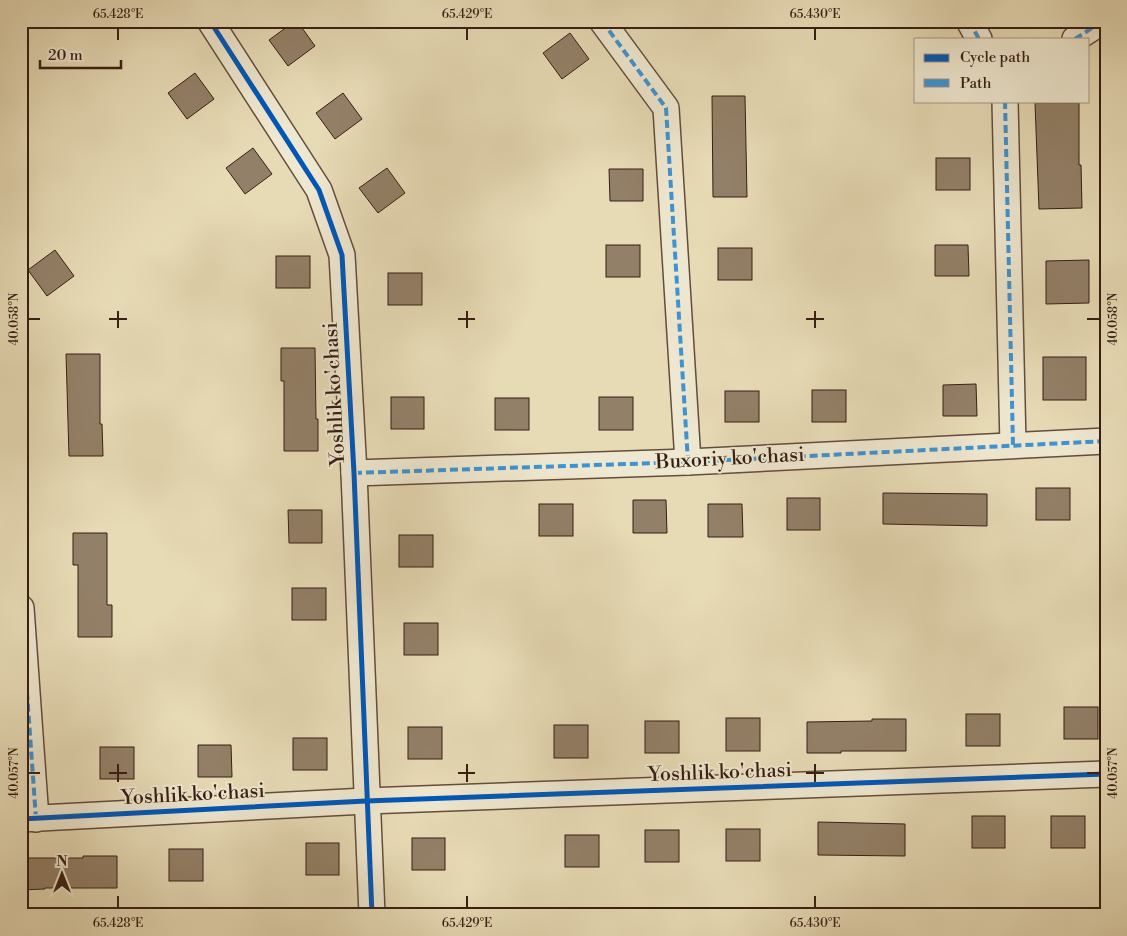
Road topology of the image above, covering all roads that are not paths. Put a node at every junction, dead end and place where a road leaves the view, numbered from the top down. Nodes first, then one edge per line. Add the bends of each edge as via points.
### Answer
1 (210, 21) edge
2 (602, 21) edge
3 (969, 21) edge
4 (1102, 21) edge
5 (978, 38) edge
6 (1077, 38) edge
7 (1005, 102) edge
8 (1106, 441) edge
9 (1013, 445) junction
10 (688, 462) junction
11 (354, 473) junction
12 (21, 608) edge
13 (1106, 774) edge
14 (366, 801) junction
15 (28, 819) edge
16 (372, 915) edge

1 - 11 street, Yoshlik ko'chasi via 319,190 342,255
2 - 10 street via 666,108
3 - 5 street
4 - 6 street
7 - 9 street
8 - 9 street, Buxoriy ko'chasi
9 - 10 street, Buxoriy ko'chasi
10 - 11 street, Buxoriy ko'chasi
11 - 14 street, Yoshlik ko'chasi
12 - 15 street, Yoshlik ko'chasi
13 - 14 street, Yoshlik ko'chasi
14 - 15 street, Yoshlik ko'chasi
14 - 16 street, Yoshlik ko'chasi

